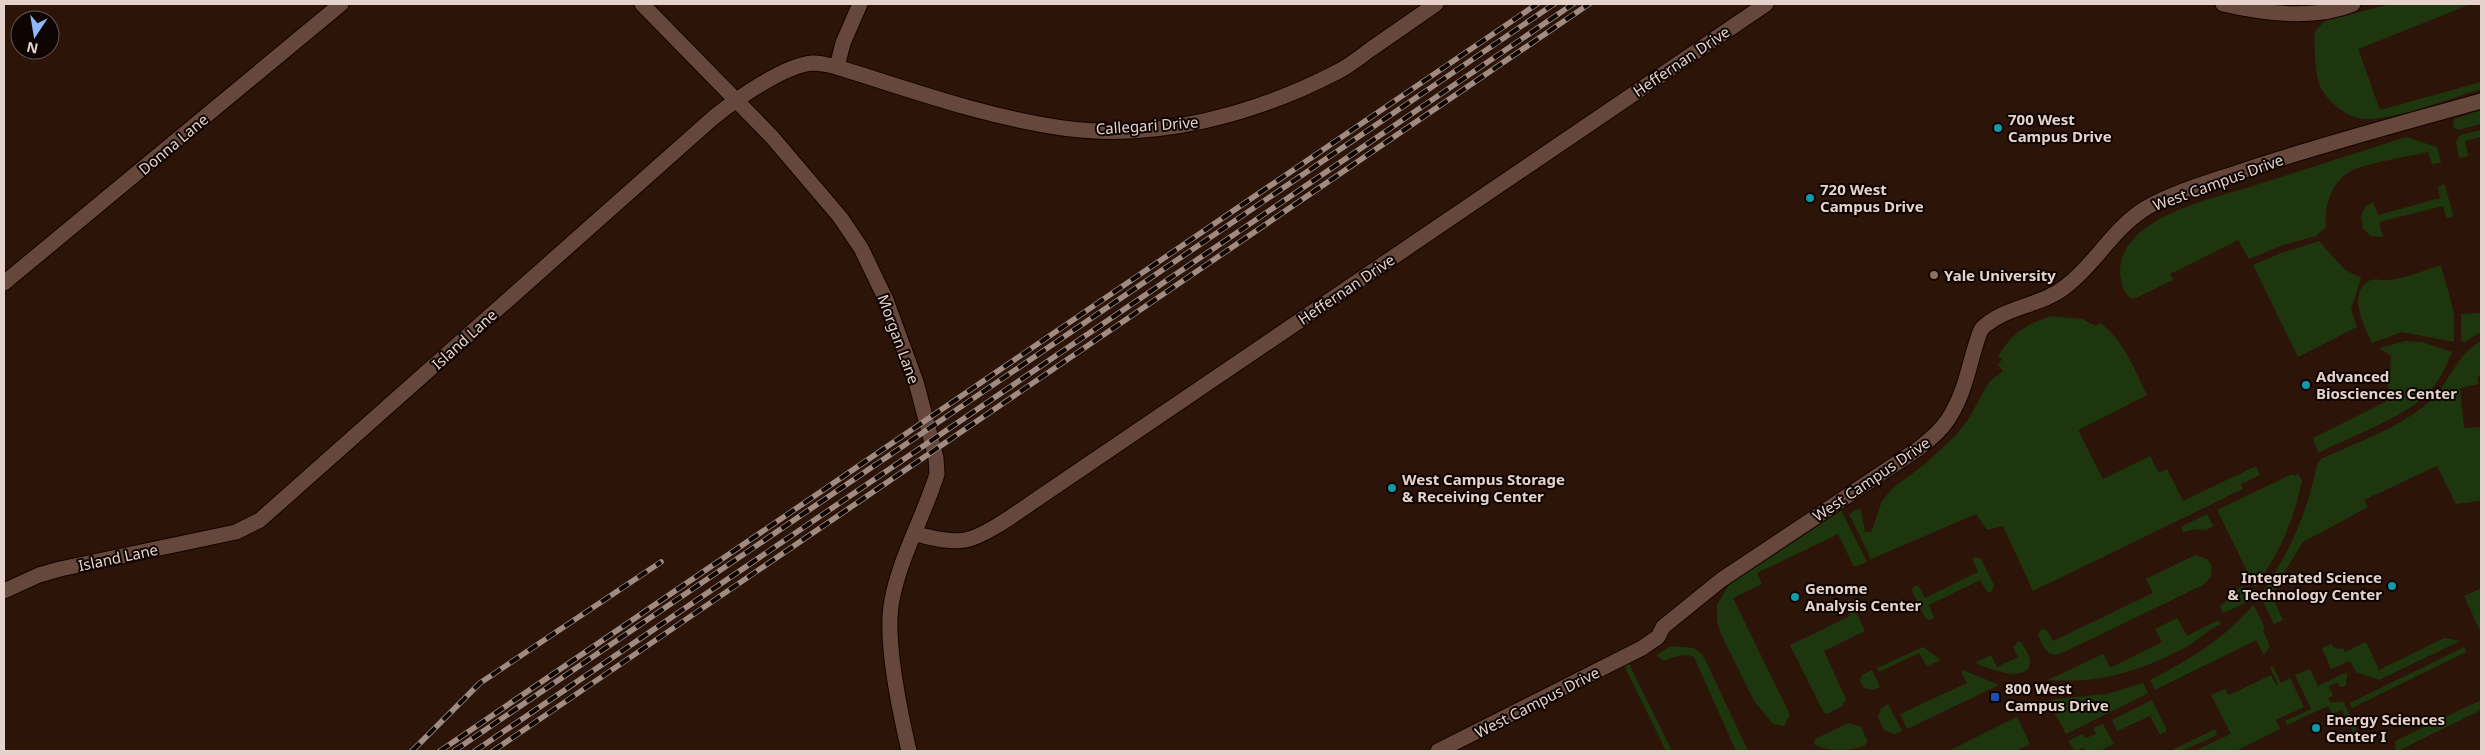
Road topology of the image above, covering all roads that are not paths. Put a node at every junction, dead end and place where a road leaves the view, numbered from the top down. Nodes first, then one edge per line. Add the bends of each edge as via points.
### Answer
1 (341, 4) edge
2 (642, 4) edge
3 (860, 4) edge
4 (1436, 4) edge
5 (1766, 4) edge
6 (2223, 4) edge
7 (2353, 4) edge
8 (837, 67) junction
9 (736, 100) junction
10 (2481, 101) edge
11 (4, 283) edge
12 (915, 534) junction
13 (4, 590) edge
14 (909, 751) edge
15 (1438, 751) edge

1 - 11 street, Donna Lane
2 - 9 street, Morgan Lane
3 - 8 street
4 - 8 street, Callegari Drive via 1338,72 1279,100 1224,118 1165,127 1110,131 1003,117
5 - 12 street, Heffernan Drive via 1007,518 966,540 944,540
6 - 7 street via 2257,12 2288,13
8 - 9 street, Island Lane via 815,63 792,68
9 - 12 street, Morgan Lane via 840,217 861,248 886,300 916,382 936,458 936,474
9 - 13 street, Island Lane via 260,520 236,532 60,569
10 - 15 street, West Campus Drive via 2303,151 2192,189 2148,208 2132,218 2065,288 1987,323 1980,330 1966,382 1953,412 1937,434 1918,450 1721,580 1642,648
12 - 14 street, Morgan Lane via 896,582 890,628

